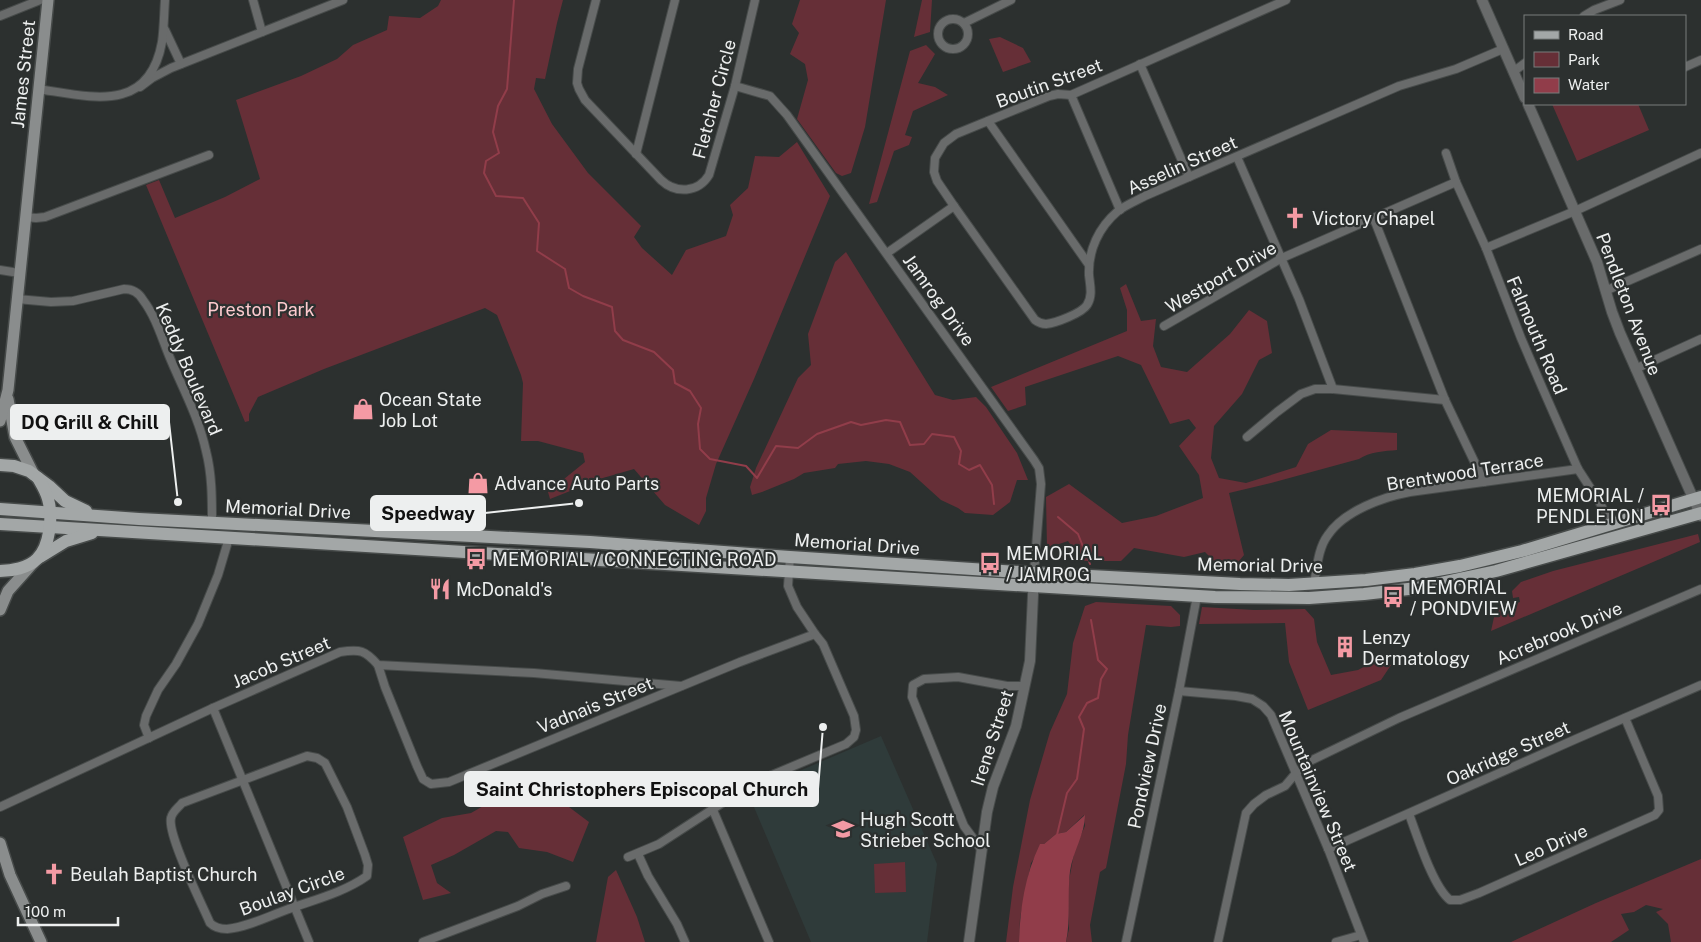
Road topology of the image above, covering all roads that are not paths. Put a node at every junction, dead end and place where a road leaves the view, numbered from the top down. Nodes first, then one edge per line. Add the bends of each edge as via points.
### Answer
1 (40, 0) edge
2 (48, 0) edge
3 (165, 0) edge
4 (253, 0) edge
5 (343, 0) edge
6 (596, 0) edge
7 (675, 0) edge
8 (755, 0) edge
9 (1011, 0) edge
10 (1286, 0) edge
11 (1482, 0) edge
12 (1620, 0) edge
13 (1586, 15) edge
14 (0, 16) edge
15 (964, 23) junction
16 (164, 24) junction
17 (262, 32) junction
18 (1503, 49) junction
19 (1701, 60) edge
20 (181, 64) junction
21 (1140, 64) junction
22 (1524, 64) edge
23 (1686, 67) edge
24 (1513, 72) junction
25 (735, 86) junction
26 (140, 87) junction
27 (38, 89) junction
28 (1071, 94) junction
29 (1524, 96) edge
30 (1528, 105) edge
31 (988, 121) junction
32 (1446, 152) dead end
33 (1701, 153) edge
34 (636, 154) junction
35 (209, 155) dead end
36 (1237, 157) junction
37 (1189, 177) junction
38 (1456, 182) junction
39 (954, 206) junction
40 (1120, 210) junction
41 (1575, 211) junction
42 (25, 217) junction
43 (1374, 219) junction
44 (1486, 248) junction
45 (1701, 249) edge
46 (887, 253) junction
47 (1282, 258) junction
48 (1089, 265) junction
49 (0, 270) edge
50 (19, 273) junction
51 (1605, 291) junction
52 (17, 299) junction
53 (1164, 326) dead end
54 (1701, 339) edge
55 (1635, 369) junction
56 (1334, 389) junction
57 (8, 390) junction
58 (1445, 400) junction
59 (0, 421) edge
60 (1247, 437) dead end
61 (0, 465) edge
62 (1578, 469) junction
63 (36, 477) junction
64 (1484, 482) junction
65 (1697, 498) edge
66 (0, 509) edge
67 (50, 512) junction
68 (1701, 514) edge
69 (100, 516) junction
70 (212, 523) junction
71 (0, 524) edge
72 (1610, 524) junction
73 (49, 526) junction
74 (108, 530) junction
75 (402, 532) junction
76 (229, 538) junction
77 (403, 548) junction
78 (790, 557) junction
79 (35, 560) junction
80 (0, 571) edge
81 (789, 571) junction
82 (1034, 579) junction
83 (1314, 584) junction
84 (1701, 589) edge
85 (1196, 596) junction
86 (0, 610) edge
87 (815, 634) junction
88 (378, 665) junction
89 (1701, 685) edge
90 (681, 686) junction
91 (1026, 686) junction
92 (1179, 691) junction
93 (213, 708) junction
94 (1625, 718) junction
95 (149, 738) junction
96 (1296, 774) junction
97 (241, 780) junction
98 (0, 807) edge
99 (713, 810) junction
100 (1409, 814) junction
101 (0, 843) edge
102 (982, 849) junction
103 (1328, 849) junction
104 (638, 854) junction
105 (628, 857) dead end
106 (2, 863) edge
107 (5, 877) edge
108 (566, 886) dead end
109 (294, 907) junction
110 (1362, 938) edge
111 (41, 942) edge
112 (309, 942) edge
113 (424, 942) edge
114 (685, 942) edge
115 (769, 942) edge
116 (969, 942) edge
117 (1126, 942) edge
118 (1218, 942) edge
119 (1336, 942) edge

1 - 14 street
2 - 27 main road, James Street
3 - 16 street
4 - 17 street
5 - 17 street
6 - 34 street, Fletcher Circle via 578,69 578,86 585,100
7 - 34 street
8 - 25 street, Fletcher Circle
9 - 15 street
10 - 21 street, Boutin Street
11 - 18 street
12 - 13 street
15 - 15 street via 968,34 964,44 954,49 943,45 938,35 941,24 951,19
16 - 20 street
16 - 26 street via 158,59
17 - 20 street
18 - 24 street
18 - 36 street, Asselin Street via 1456,69 1399,86
19 - 23 street
20 - 26 street
21 - 28 street, Boutin Street
21 - 37 street
22 - 24 street
24 - 29 street
25 - 34 street, Fletcher Circle via 710,174 702,183 682,190 670,188
25 - 46 street, Jamrog Drive via 765,94 782,108
26 - 27 street via 104,97
27 - 42 main road, James Street
28 - 31 street, Boutin Street via 1049,96
28 - 40 street
30 - 41 street, Pendleton Avenue
31 - 39 street, Boutin Street via 952,136 935,158 934,174
31 - 48 street
32 - 38 street, Falmouth Road
33 - 41 street
35 - 42 street via 45,217
36 - 37 street, Asselin Street
36 - 47 street
37 - 40 street, Asselin Street
38 - 43 street, Westport Drive
38 - 44 street, Falmouth Road
39 - 46 street
39 - 48 street, Asselin Street via 1038,322 1058,321 1087,306 1091,294
40 - 48 street, Asselin Street via 1098,235
41 - 44 street
41 - 51 street, Pendleton Avenue via 1598,262
42 - 50 main road, James Street
43 - 47 street, Westport Drive
43 - 58 street
44 - 62 street, Falmouth Road via 1520,338
45 - 51 street
46 - 82 street, Jamrog Drive via 1039,468 1041,489
47 - 53 street, Westport Drive
47 - 56 street
49 - 50 street
50 - 52 main road, James Street
51 - 55 street, Pendleton Avenue
52 - 57 main road, James Street
52 - 70 street, Keddy Boulevard via 73,301 129,289 144,300 202,435 210,471
54 - 55 street
55 - 65 street, Pendleton Avenue
56 - 58 street
56 - 60 street via 1301,394
57 - 59 main road, James Street
57 - 63 main road, James Street via 15,437
58 - 64 street
61 - 63 main road via 19,467
62 - 64 street, Brentwood Terrace
62 - 72 street, Falmouth Road
63 - 67 main road via 48,497
63 - 69 main road via 65,501
64 - 83 street, Brentwood Terrace via 1398,494 1355,512 1327,535
65 - 68 street, Pendleton Avenue
65 - 72 main road, Memorial Drive
66 - 67 main road, Memorial Drive
67 - 69 main road, Memorial Drive
67 - 73 main road
68 - 85 main road, Memorial Drive via 1496,571 1417,588 1308,598
69 - 70 main road, Memorial Drive
70 - 75 main road, Memorial Drive
71 - 73 main road, Memorial Drive
72 - 83 main road, Memorial Drive via 1460,566 1390,578
73 - 74 main road, Memorial Drive
73 - 79 main road via 46,543
74 - 76 main road, Memorial Drive
74 - 79 main road via 72,538
75 - 77 main road
75 - 78 main road, Memorial Drive
76 - 77 main road, Memorial Drive
76 - 95 street via 198,624 146,716 144,726
77 - 81 main road, Memorial Drive
78 - 81 street
78 - 82 main road, Memorial Drive
79 - 80 main road via 19,569
79 - 86 main road via 8,591
81 - 82 main road, Memorial Drive
81 - 87 street via 788,586
82 - 83 main road, Memorial Drive
82 - 85 main road, Memorial Drive
82 - 91 street, Irene Street
84 - 96 street, Acrebrook Drive via 1399,718 1310,761
85 - 92 street, Pondview Drive
87 - 90 street, Vadnais Street
87 - 99 street via 823,644 854,716 854,737 846,744 753,783
88 - 90 street via 534,673
88 - 90 street, Vadnais Street via 416,766 423,779 431,784 465,776
88 - 93 street, Jacob Street via 364,652 340,652
89 - 94 street, Oakridge Street
91 - 102 street, Irene Street via 1016,726 986,812
91 - 102 street via 958,677 924,679 913,686 912,697 964,826
92 - 96 street, Mountainview Street via 1236,696 1252,699 1263,706
92 - 117 street, Pondview Drive
93 - 95 street, Jacob Street
93 - 97 street
94 - 100 street, Oakridge Street
94 - 100 street, Leo Drive via 1658,796 1659,810 1655,815 1479,893 1450,900 1444,896 1432,872
95 - 98 street, Jacob Street
96 - 103 street, Mountainview Street
96 - 118 street, Acrebrook Drive via 1285,786 1254,804 1246,814
97 - 109 street
97 - 109 street, Boulay Circle via 182,803 174,812 170,820 181,859 214,927 226,929 243,925
97 - 109 street, Boulay Circle via 307,756 317,758 325,763 347,807 368,865 367,876 356,884
99 - 104 street
99 - 115 street
100 - 103 street, Oakridge Street
101 - 106 main road
102 - 116 street, Irene Street
103 - 110 street, Mountainview Street
104 - 105 street
104 - 114 street
106 - 107 main road
107 - 111 main road
108 - 113 street
109 - 112 street
110 - 119 street

